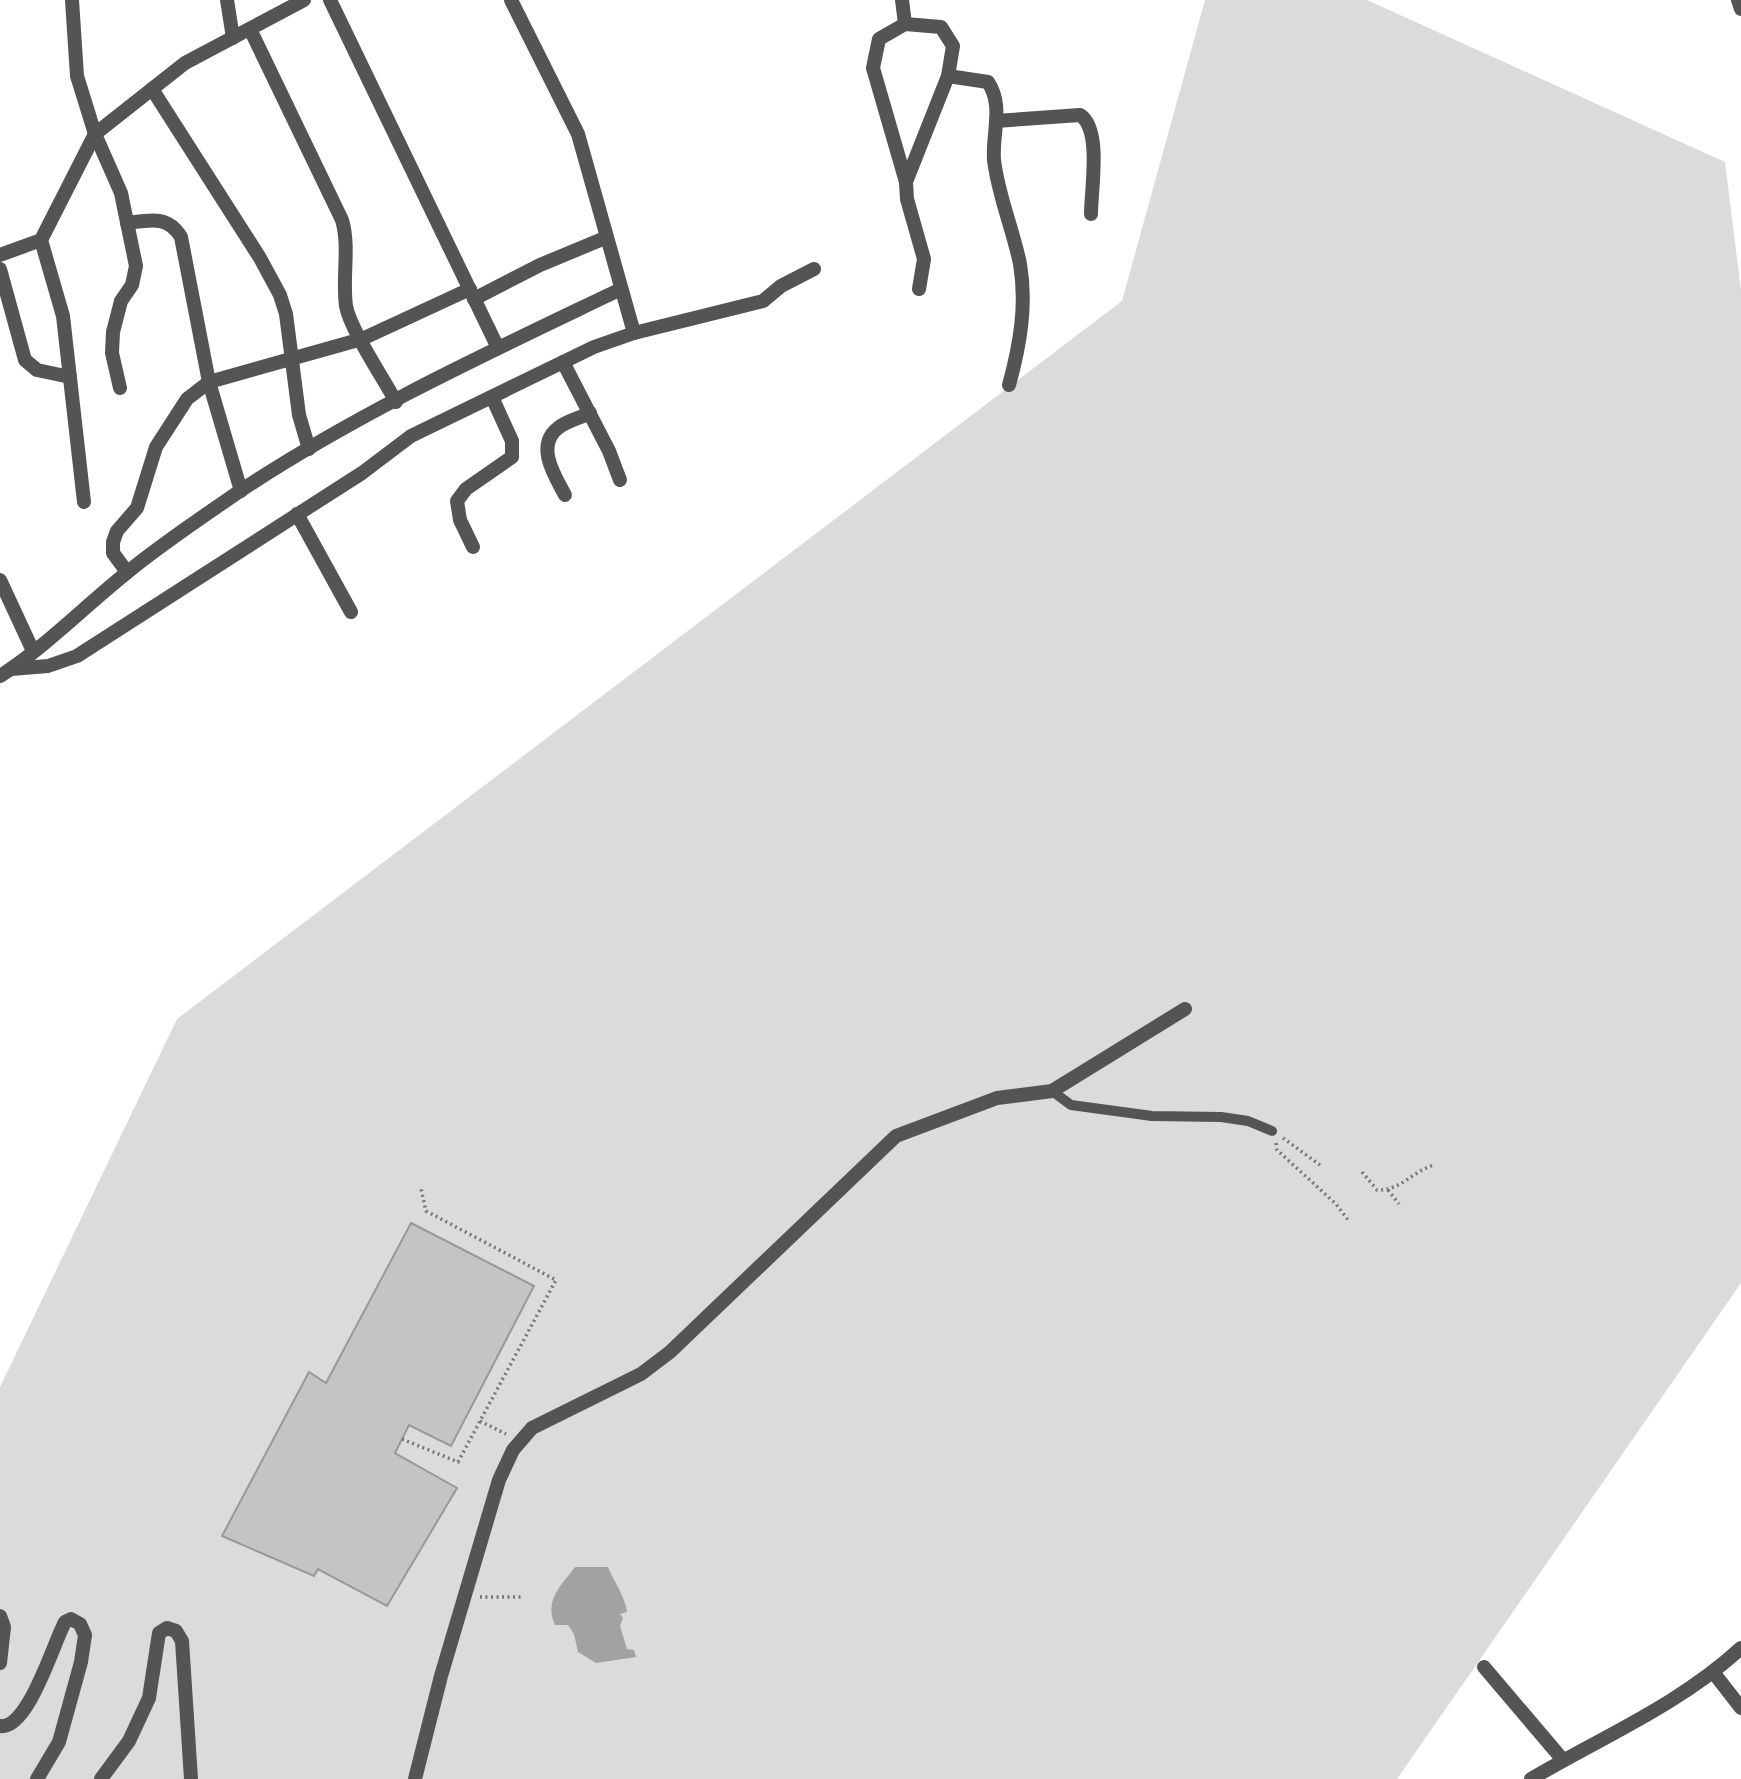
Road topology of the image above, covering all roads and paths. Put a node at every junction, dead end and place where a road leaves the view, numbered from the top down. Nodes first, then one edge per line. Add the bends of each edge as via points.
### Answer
1 (72, 0) edge
2 (228, 0) edge
3 (304, 0) edge
4 (330, 0) edge
5 (511, 0) edge
6 (902, 0) edge
7 (1738, 0) edge
8 (1741, 9) edge
9 (905, 24) junction
10 (250, 29) junction
11 (233, 38) junction
12 (948, 76) junction
13 (152, 89) junction
14 (996, 121) junction
15 (94, 134) junction
16 (906, 182) junction
17 (1091, 214) dead end
18 (127, 223) junction
19 (605, 238) junction
20 (41, 240) junction
21 (0, 255) edge
22 (0, 269) edge
23 (814, 269) dead end
24 (621, 289) junction
25 (919, 289) dead end
26 (472, 294) junction
27 (634, 332) junction
28 (362, 339) junction
29 (498, 348) junction
30 (293, 360) junction
31 (563, 362) junction
32 (70, 377) junction
33 (209, 382) junction
34 (1009, 385) dead end
35 (120, 388) dead end
36 (492, 397) junction
37 (396, 402) junction
38 (590, 413) junction
39 (309, 449) junction
40 (620, 480) dead end
41 (241, 491) junction
42 (565, 495) dead end
43 (84, 502) dead end
44 (298, 514) junction
45 (473, 547) dead end
46 (127, 572) junction
47 (0, 580) edge
48 (351, 612) dead end
49 (33, 651) junction
50 (5, 673) edge
51 (1185, 1009) dead end
52 (1052, 1091) junction
53 (1272, 1131) junction
54 (1320, 1165) dead end
55 (1434, 1165) dead end
56 (1362, 1172) dead end
57 (421, 1189) dead end
58 (1388, 1190) junction
59 (1399, 1204) dead end
60 (1348, 1220) dead end
61 (480, 1421) junction
62 (402, 1439) dead end
63 (521, 1441) junction
64 (464, 1597) junction
65 (524, 1597) dead end
66 (0, 1616) edge
67 (1741, 1648) edge
68 (0, 1662) edge
69 (1484, 1667) dead end
70 (1713, 1672) junction
71 (1741, 1708) edge
72 (0, 1726) edge
73 (1563, 1760) junction
74 (37, 1779) edge
75 (101, 1779) edge
76 (191, 1779) edge
77 (415, 1779) edge
78 (1531, 1779) edge

1 - 15 street via 77,76
2 - 11 street
3 - 10 street
4 - 26 street
5 - 19 street via 578,134
6 - 9 street
7 - 8 street
9 - 12 street via 941,27 948,34 953,46
9 - 16 street via 879,40 873,68
10 - 11 street
10 - 28 street via 342,220 347,310
11 - 13 street via 185,64
12 - 14 street via 988,82 996,93
12 - 16 street
13 - 15 street
13 - 30 street via 273,283 286,314
14 - 17 street via 1080,115 1087,119 1094,141
14 - 34 street via 994,161 1020,265 1023,308 1021,342
15 - 18 street via 121,193
15 - 20 street
16 - 25 street via 924,259
18 - 33 street via 157,219 174,225 181,237
18 - 35 street via 136,266 113,332 111,353
19 - 24 street
19 - 26 street
20 - 21 street
20 - 32 street via 63,316
22 - 32 street via 25,360 37,370
23 - 27 street via 780,286 763,301
24 - 27 street
24 - 29 street
26 - 28 street
26 - 29 street
27 - 31 street
28 - 30 street
28 - 37 street
29 - 37 street
30 - 33 street
30 - 39 street via 299,415
31 - 36 street
31 - 38 street
32 - 43 street
33 - 41 street
33 - 46 street via 187,399 167,429 156,447 137,508 117,531 113,553
36 - 44 street via 411,436
36 - 45 street via 512,441 512,457 466,489 457,501
37 - 39 street
38 - 40 street
38 - 42 street via 558,428 550,440 551,468
39 - 41 street
41 - 46 street
44 - 48 street
44 - 50 street via 77,656
46 - 49 street
47 - 49 street
49 - 50 street
51 - 52 street
52 - 53 lane via 1071,1105 1152,1115 1221,1117
52 - 63 street via 997,1098 897,1136 670,1352 641,1374 532,1428
53 - 54 path
53 - 60 path via 1278,1150
55 - 58 path
56 - 58 path via 1377,1190
57 - 61 path via 426,1210 556,1280
58 - 59 path
61 - 62 path via 458,1462
61 - 63 path
63 - 64 street via 499,1479
64 - 65 path
64 - 77 street
66 - 68 street via 4,1635
67 - 70 street
69 - 73 street
70 - 71 street
70 - 73 street via 1630,1727
72 - 74 street via 17,1721 65,1622 71,1619 80,1624 85,1635 72,1699 59,1742
73 - 78 street
75 - 76 street via 129,1741 149,1698 159,1633 167,1628 183,1641

